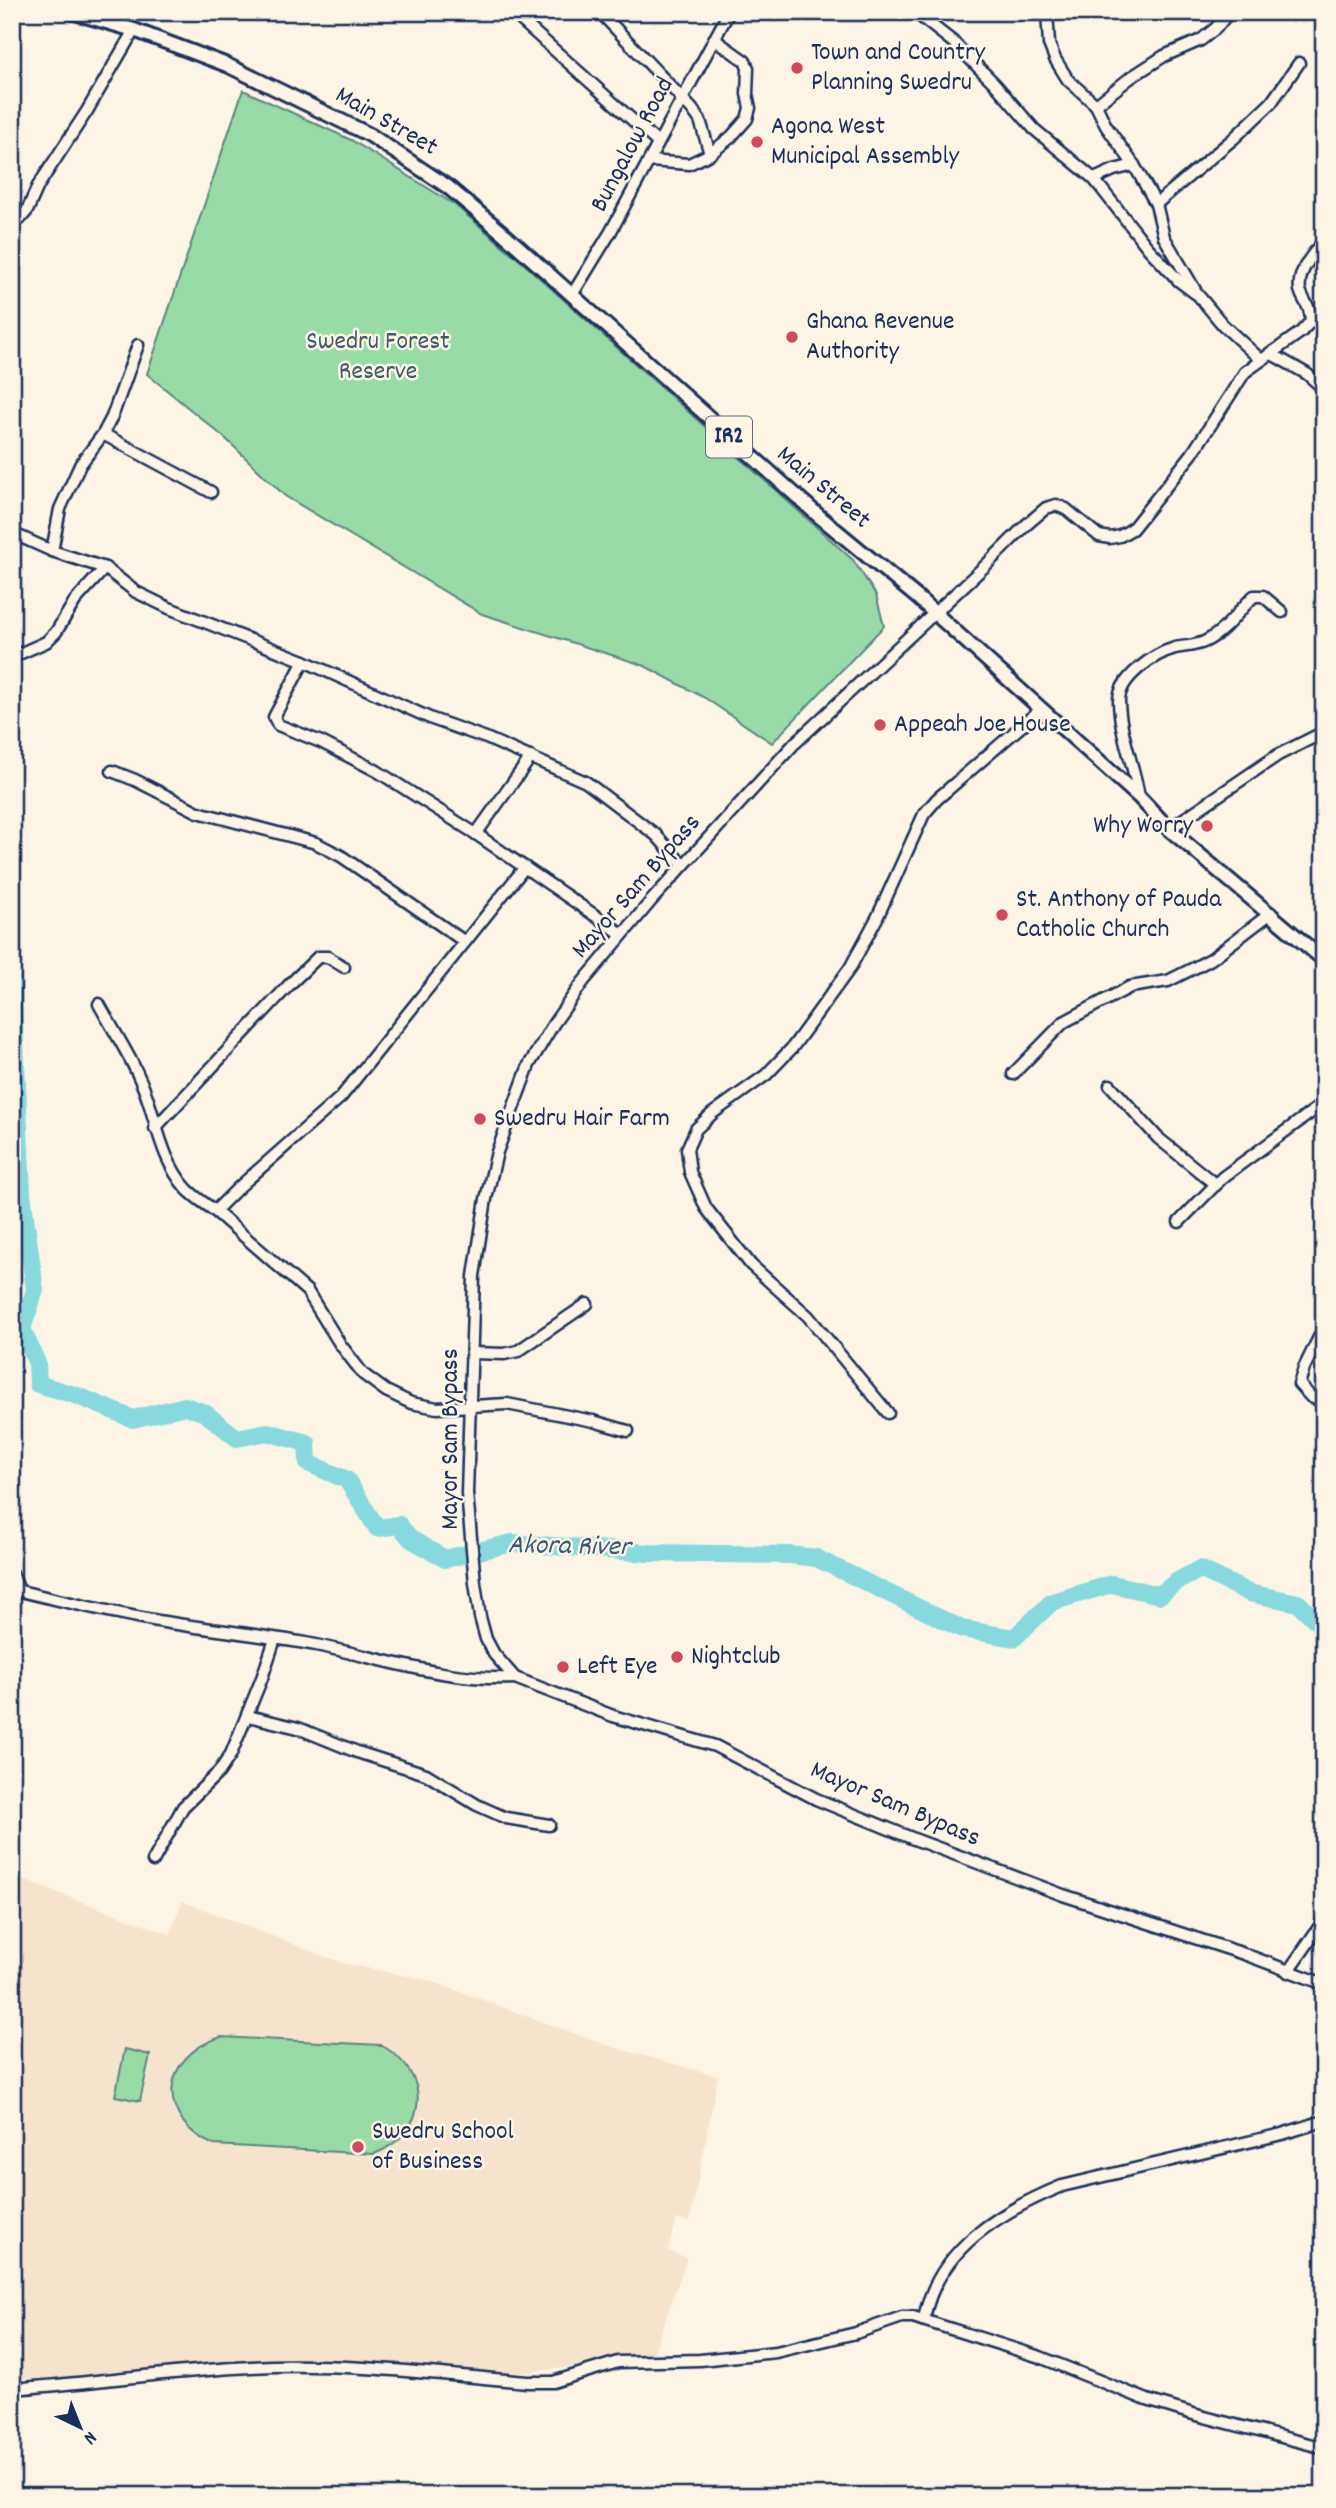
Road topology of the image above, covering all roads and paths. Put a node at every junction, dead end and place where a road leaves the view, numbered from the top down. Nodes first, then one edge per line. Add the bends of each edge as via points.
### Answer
1 (72, 12) edge
2 (513, 12) edge
3 (600, 12) edge
4 (729, 12) edge
5 (915, 12) edge
6 (1047, 12) edge
7 (1229, 12) edge
8 (134, 30) junction
9 (714, 39) junction
10 (1299, 63) dead end
11 (682, 98) junction
12 (1096, 105) junction
13 (658, 143) junction
14 (710, 154) junction
15 (649, 161) junction
16 (1134, 165) junction
17 (1094, 179) junction
18 (1156, 204) junction
19 (12, 221) edge
20 (1324, 241) edge
21 (572, 295) junction
22 (1198, 295) junction
23 (138, 345) dead end
24 (1270, 353) junction
25 (1260, 359) junction
26 (1324, 389) edge
27 (103, 434) junction
28 (211, 492) dead end
29 (12, 533) edge
30 (52, 551) junction
31 (105, 568) junction
32 (1282, 612) dead end
33 (934, 614) junction
34 (19, 654) dead end
35 (304, 661) junction
36 (1040, 710) junction
37 (1324, 732) edge
38 (531, 757) junction
39 (112, 771) dead end
40 (1139, 797) junction
41 (1169, 829) junction
42 (476, 834) junction
43 (682, 865) junction
44 (525, 867) junction
45 (1271, 914) junction
46 (622, 934) junction
47 (465, 942) junction
48 (1324, 960) edge
49 (344, 967) dead end
50 (99, 1004) dead end
51 (1013, 1074) dead end
52 (1110, 1085) dead end
53 (1324, 1102) edge
54 (155, 1128) junction
55 (1216, 1185) junction
56 (215, 1211) junction
57 (1179, 1222) dead end
58 (587, 1304) dead end
59 (1324, 1327) edge
60 (473, 1353) junction
61 (1324, 1402) edge
62 (469, 1406) junction
63 (888, 1413) dead end
64 (628, 1431) dead end
65 (12, 1573) edge
66 (16, 1590) edge
67 (275, 1639) junction
68 (515, 1678) junction
69 (248, 1716) junction
70 (549, 1825) dead end
71 (153, 1861) dead end
72 (1324, 1920) edge
73 (1288, 1972) junction
74 (1324, 1984) edge
75 (1324, 2120) edge
76 (924, 2319) junction
77 (12, 2389) edge
78 (1324, 2448) edge

1 - 8 main road, Main Street / IR2
2 - 13 street
3 - 11 street
4 - 9 street, Bungalow Road
5 - 17 street via 953,42 1034,129
6 - 12 street via 1055,59 1068,80
7 - 12 street via 1201,40 1164,56
8 - 19 street via 27,211
8 - 21 main road, Main Street / IR2 via 227,65 370,135 448,187
9 - 11 street, Bungalow Road
9 - 14 street via 746,61 750,108 747,119
10 - 18 street via 1271,103
11 - 13 street, Bungalow Road
11 - 14 street via 700,120
12 - 16 street
13 - 15 street, Bungalow Road
14 - 15 street via 689,164
15 - 21 street, Bungalow Road
16 - 17 street
16 - 18 street
17 - 22 street via 1148,248
18 - 22 street via 1164,237
20 - 24 street via 1300,275 1300,291 1310,307 1311,321
21 - 33 main road, Main Street / IR2
22 - 25 street
23 - 27 street
24 - 25 street
24 - 26 street
25 - 33 street, Mayor Sam Bypass via 1245,372 1192,454 1132,529 1120,536 1099,536 1066,509 1046,508
27 - 28 street
27 - 30 street via 80,465 60,509
29 - 30 street
30 - 31 street
31 - 34 street via 46,642
31 - 35 street via 136,592 169,608
32 - 40 street via 1263,596 1254,596 1205,642 1172,649 1134,672 1124,684 1119,698 1122,734
33 - 36 main road, Main Street / IR2
33 - 43 street, Mayor Sam Bypass via 794,744
35 - 38 street via 432,719
35 - 42 street via 274,717 278,725 347,754
36 - 40 main road, Main Street / IR2
36 - 63 street via 924,814 850,968 792,1048 766,1075 696,1129 687,1149 690,1172 706,1208 751,1265 808,1316
37 - 41 street via 1278,754
38 - 42 street
38 - 43 street via 586,782 656,835
39 - 47 street via 198,812 316,843
40 - 41 main road, Main Street / IR2
41 - 45 main road, Main Street / IR2
42 - 44 street
43 - 46 street, Mayor Sam Bypass
44 - 46 street
44 - 47 street
45 - 48 main road, Main Street / IR2
45 - 51 street via 1194,968 1168,981 1130,987 1064,1022
46 - 60 street, Mayor Sam Bypass via 554,1023 529,1065 512,1109 486,1199 474,1276
47 - 56 street via 341,1097
49 - 54 street via 328,957 318,957
50 - 54 street via 143,1088
52 - 55 street via 1158,1138
53 - 55 street
54 - 56 street via 186,1188
55 - 57 street
56 - 62 street via 307,1291 363,1374 411,1403 437,1408
58 - 60 street via 518,1351
59 - 61 street via 1299,1384 1311,1397
60 - 62 street, Mayor Sam Bypass
62 - 64 street via 527,1407
62 - 68 street, Mayor Sam Bypass via 467,1493 480,1617 494,1654
65 - 66 street
66 - 67 street via 158,1621
67 - 68 street via 407,1668 481,1679
67 - 69 street
68 - 73 street, Mayor Sam Bypass via 613,1716 715,1746 816,1799 914,1839
69 - 70 street via 298,1728 413,1770 506,1818
69 - 71 street via 232,1754 184,1807
72 - 73 street
73 - 74 street, Mayor Sam Bypass
75 - 76 street via 1062,2186 1030,2199 961,2247 947,2263
76 - 77 street via 902,2317 776,2352 618,2362 553,2382 340,2366 253,2366
76 - 78 street via 1040,2357 1147,2400

